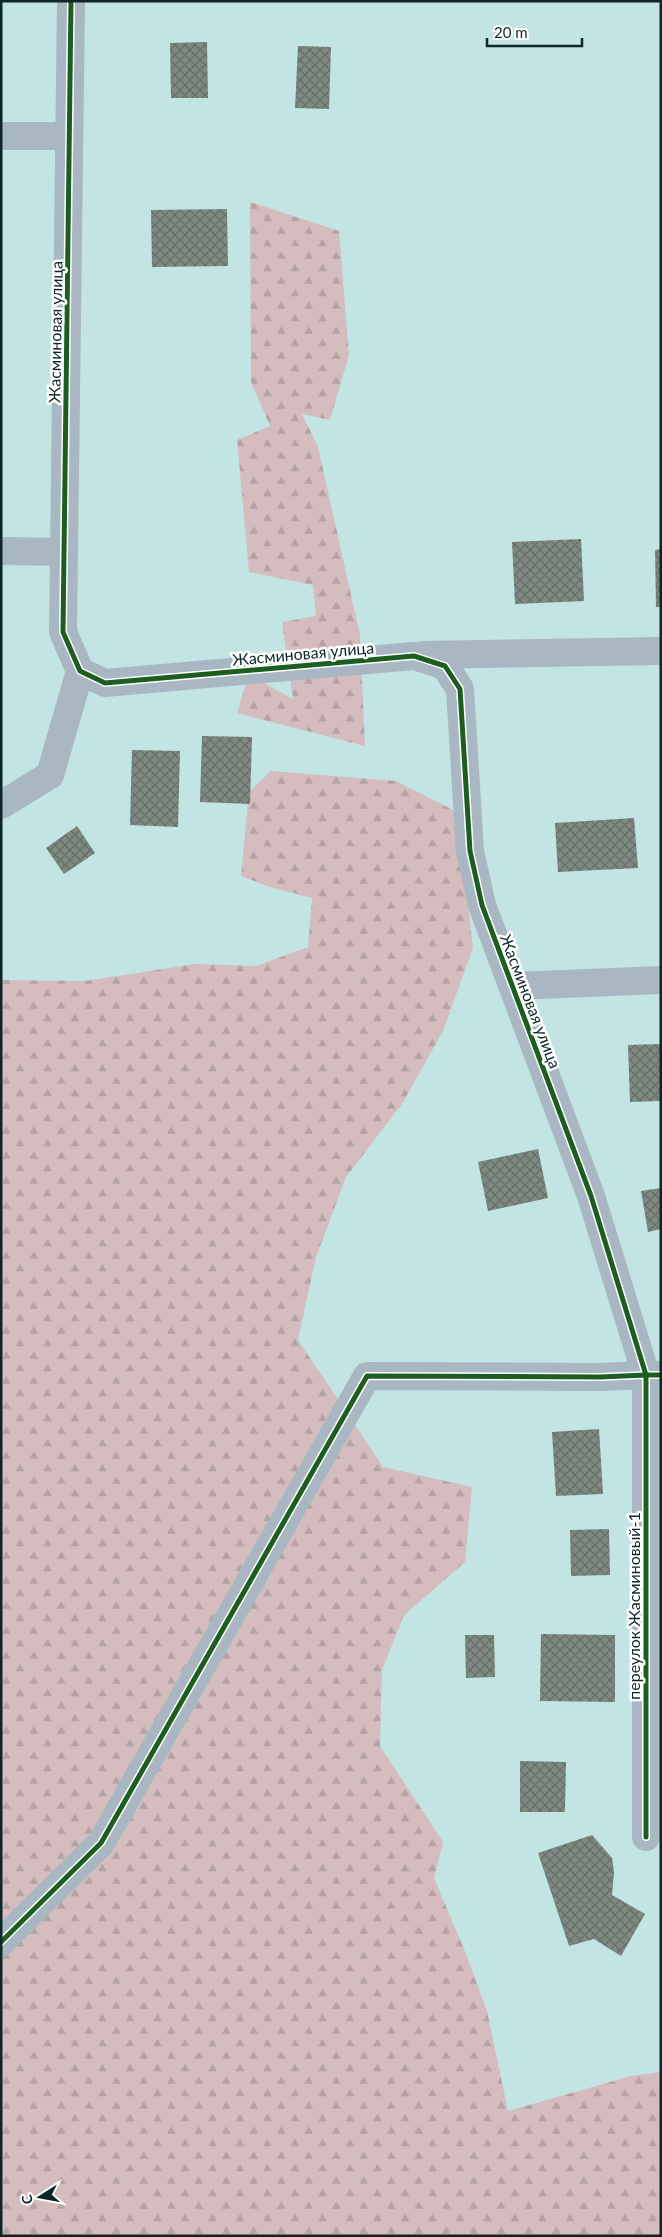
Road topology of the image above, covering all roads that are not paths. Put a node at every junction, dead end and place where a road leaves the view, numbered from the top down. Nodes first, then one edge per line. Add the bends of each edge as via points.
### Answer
1 (71, 1) edge
2 (1, 136) edge
3 (70, 136) junction
4 (1, 551) edge
5 (64, 552) junction
6 (661, 651) edge
7 (414, 656) junction
8 (80, 671) junction
9 (1, 805) edge
10 (661, 980) edge
11 (513, 986) junction
12 (653, 1375) edge
13 (646, 1837) dead end
14 (1, 1942) edge

1 - 3 street, Жасминовая улица
2 - 3 street
3 - 5 street, Жасминовая улица
4 - 5 street
5 - 8 street, Жасминовая улица via 63,632
6 - 7 street
7 - 8 street, Жасминовая улица via 105,682
7 - 11 street, Жасминовая улица via 445,666 460,689 470,852 482,905
8 - 9 street via 50,775
10 - 11 street
11 - 12 street, Жасминовая улица
12 - 13 street, переулок Жасминовый-1
12 - 14 street via 367,1376 102,1843

